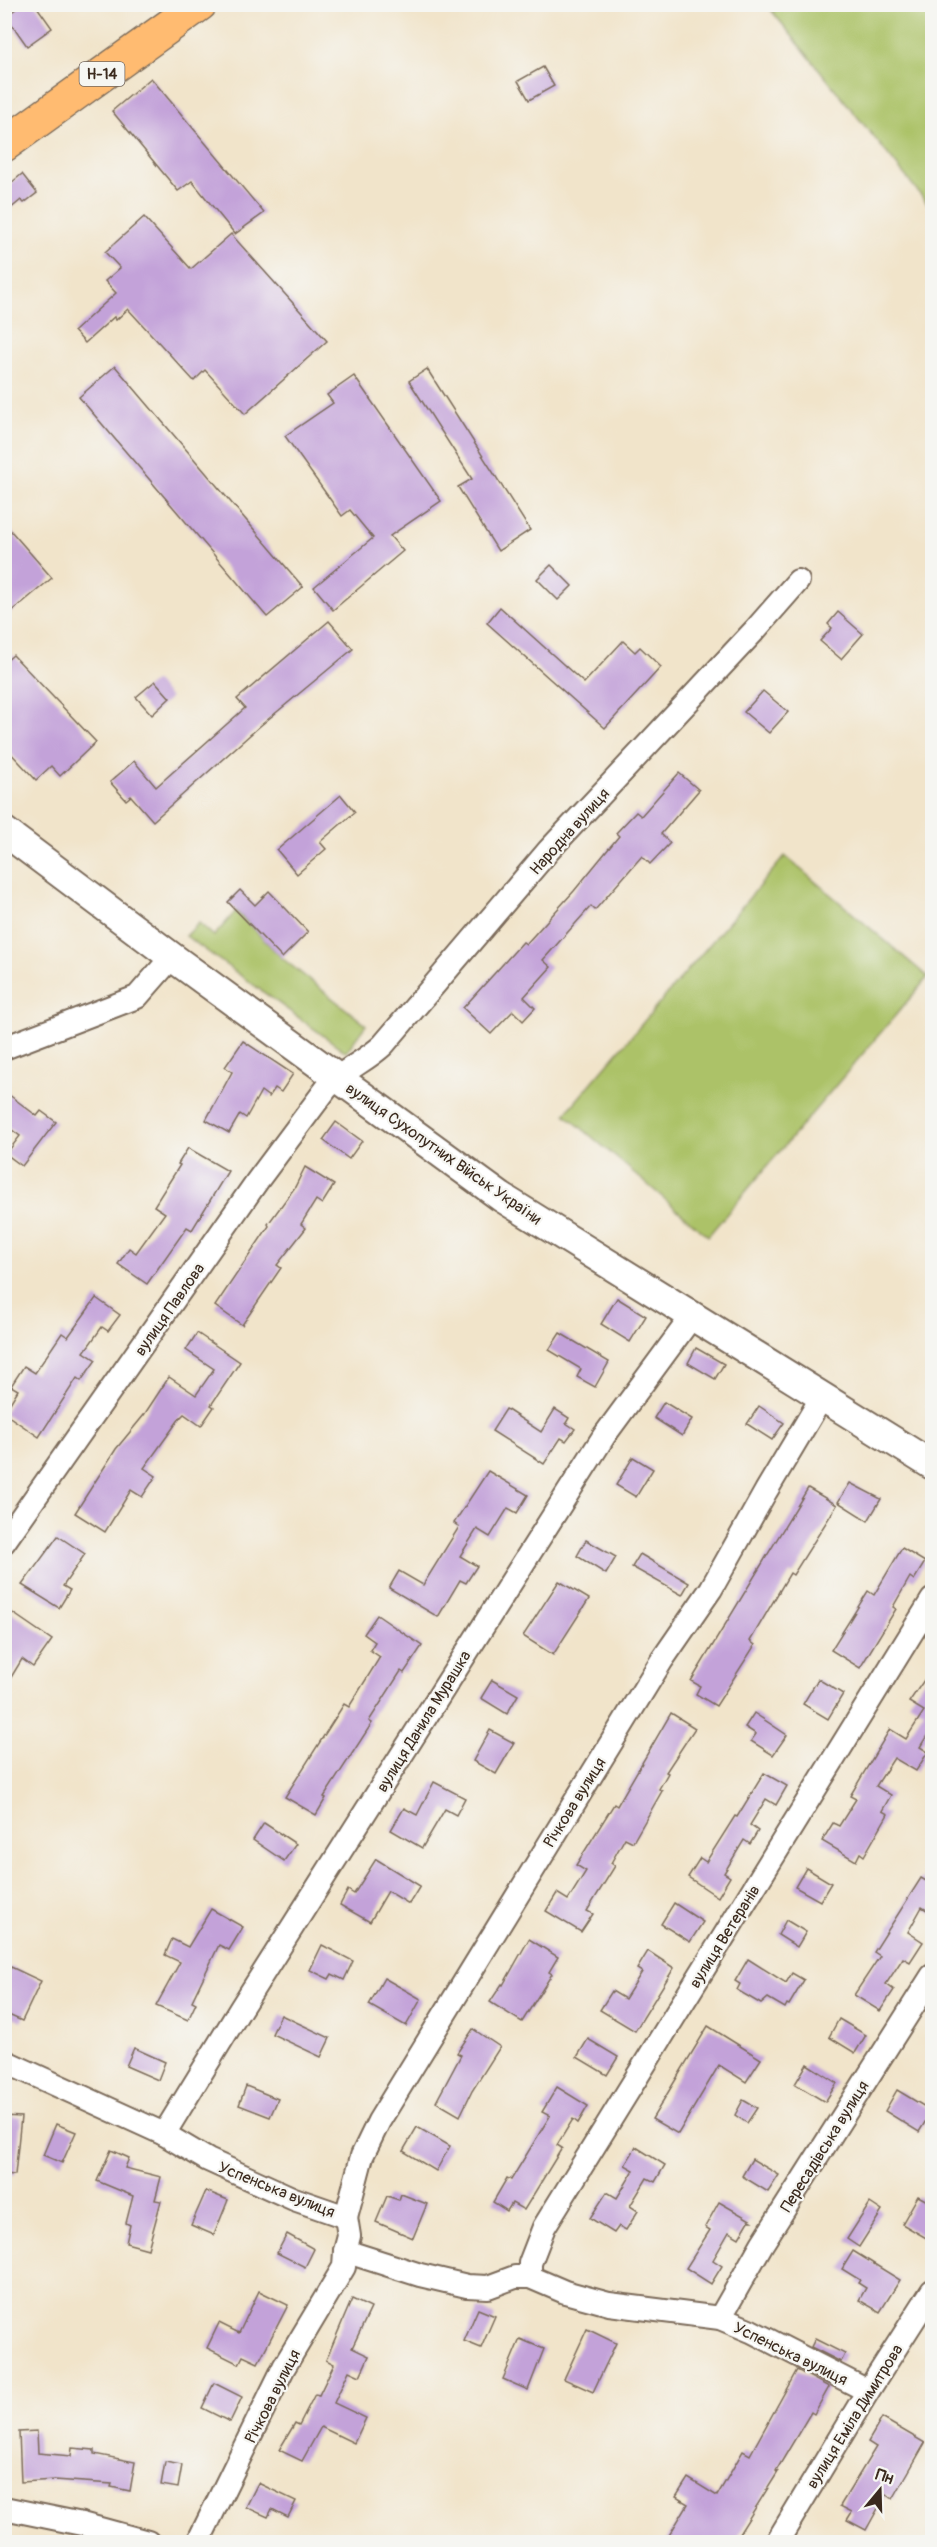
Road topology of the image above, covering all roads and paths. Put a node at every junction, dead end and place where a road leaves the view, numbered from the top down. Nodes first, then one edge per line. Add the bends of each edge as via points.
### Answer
1 (200, 4) edge
2 (4, 145) edge
3 (798, 581) dead end
4 (4, 831) edge
5 (172, 957) junction
6 (4, 1048) edge
7 (336, 1077) junction
8 (693, 1315) junction
9 (822, 1397) junction
10 (933, 1465) edge
11 (4, 1542) edge
12 (933, 1600) edge
13 (933, 1976) edge
14 (4, 2061) edge
15 (164, 2134) junction
16 (346, 2217) junction
17 (345, 2251) junction
18 (530, 2277) junction
19 (933, 2291) edge
20 (720, 2318) junction
21 (868, 2391) junction
22 (4, 2508) edge
23 (148, 2542) edge
24 (198, 2542) edge
25 (777, 2542) edge

1 - 2 main road, Н-14
3 - 7 street, Народна вулиця via 549,850 383,1046
4 - 5 street, вулиця Сухопутних Військ України
5 - 6 street via 137,997
5 - 7 street, вулиця Сухопутних Військ України
7 - 8 street, вулиця Сухопутних Військ України via 501,1197
7 - 11 street, вулиця Павлова via 258,1180
8 - 9 street, вулиця Сухопутних Військ України
8 - 15 street, вулиця Данила Мурашка via 604,1436
9 - 10 street, вулиця Сухопутних Військ України
9 - 16 street, Річкова вулиця via 711,1589 650,1679 384,2112 362,2156
12 - 18 street, вулиця Ветеранів via 544,2227 530,2263
13 - 20 street, Пересадівська вулиця via 762,2244
14 - 15 street, Успенська вулиця
15 - 16 street, Успенська вулиця via 208,2160 294,2199
16 - 17 street, Успенська вулиця via 349,2236
17 - 18 street via 467,2286 488,2287 515,2277
17 - 24 street, Річкова вулиця via 344,2267 284,2367
18 - 20 street, Успенська вулиця via 609,2304
19 - 21 street, вулиця Еміла Димитрова
20 - 21 street, Успенська вулиця
21 - 25 street, вулиця Еміла Димитрова
22 - 23 street

